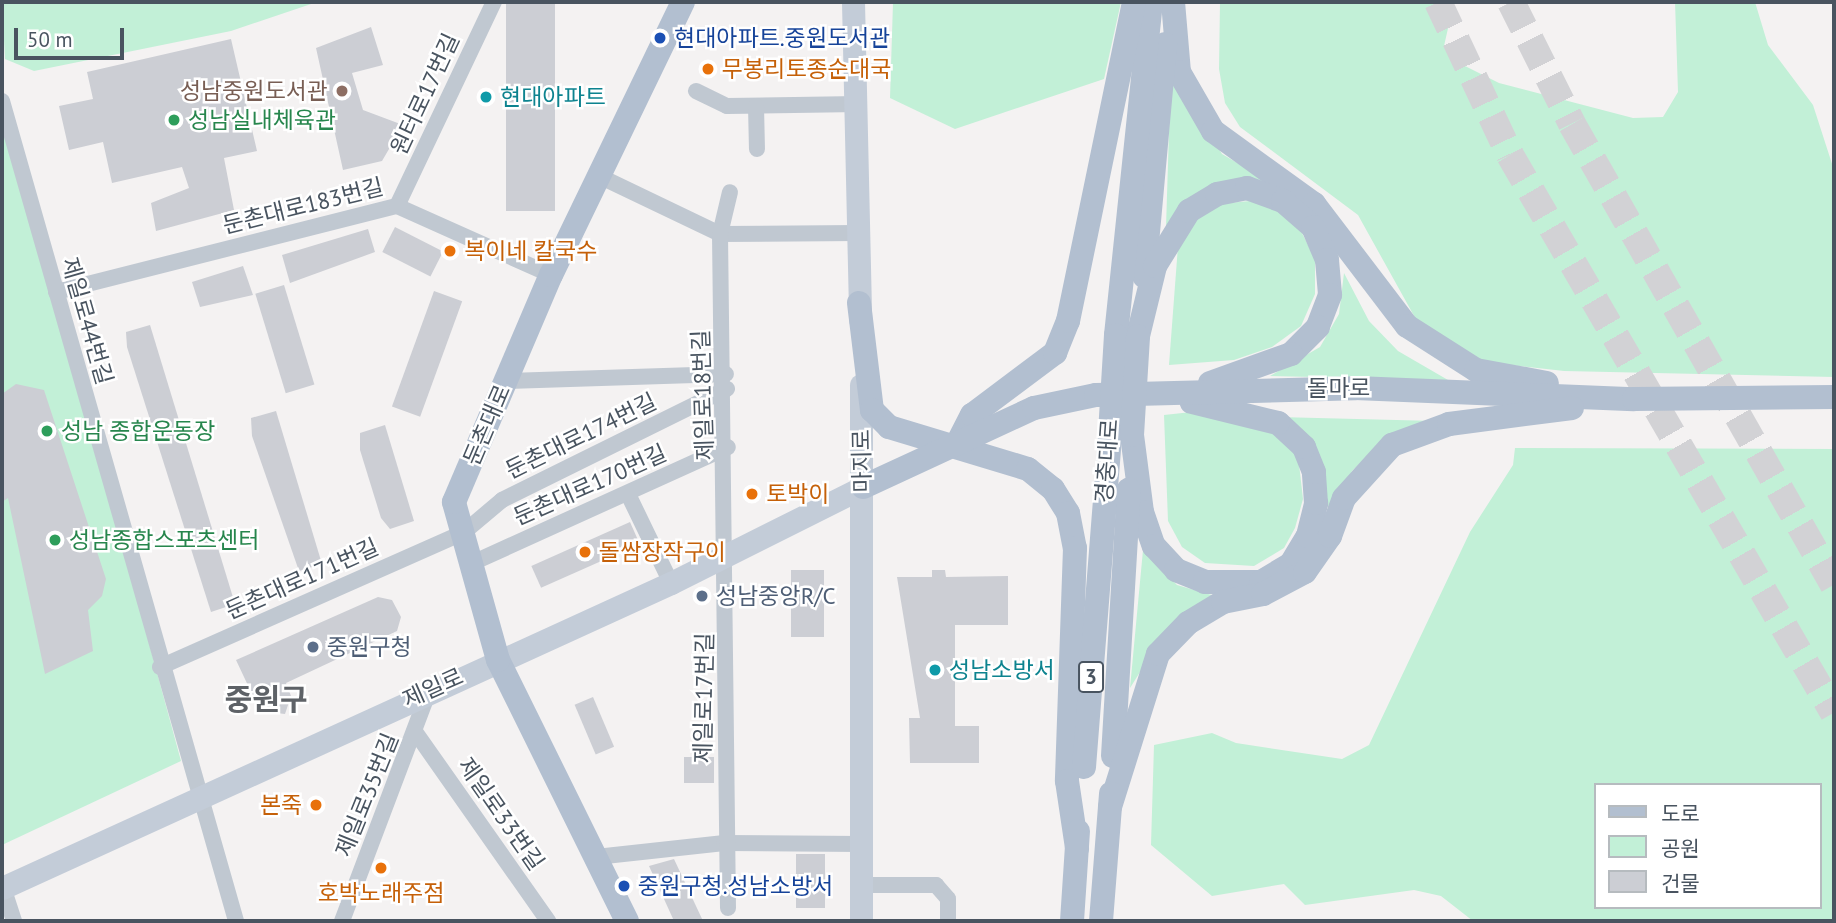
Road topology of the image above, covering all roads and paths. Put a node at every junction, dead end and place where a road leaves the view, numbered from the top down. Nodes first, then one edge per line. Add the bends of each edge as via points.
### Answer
1 (494, 2) edge
2 (683, 2) edge
3 (853, 2) edge
4 (1135, 2) edge
5 (1151, 2) edge
6 (1172, 2) edge
7 (696, 91) dead end
8 (2, 101) edge
9 (859, 104) junction
10 (756, 106) junction
11 (757, 149) dead end
12 (599, 176) junction
13 (730, 192) dead end
14 (397, 206) junction
15 (859, 233) junction
16 (720, 234) junction
17 (551, 275) junction
18 (56, 292) junction
19 (859, 303) junction
20 (1127, 335) junction
21 (506, 381) junction
22 (726, 382) junction
23 (1163, 396) junction
24 (1834, 397) edge
25 (1634, 399) junction
26 (1121, 434) junction
27 (957, 444) junction
28 (728, 447) junction
29 (863, 487) junction
30 (628, 494) junction
31 (463, 533) junction
32 (729, 555) junction
33 (470, 564) junction
34 (671, 583) junction
35 (498, 660) junction
36 (160, 667) junction
37 (430, 688) junction
38 (416, 733) junction
39 (196, 797) junction
40 (1110, 807) junction
41 (724, 843) junction
42 (861, 844) junction
43 (1077, 848) junction
44 (596, 857) junction
45 (861, 886) junction
46 (2, 887) edge
47 (728, 908) dead end
48 (346, 920) edge
49 (14, 921) edge
50 (236, 921) edge
51 (548, 921) edge
52 (626, 921) edge
53 (861, 921) edge
54 (948, 921) edge
55 (1072, 921) edge
56 (1101, 921) edge

1 - 14 street, 원터로17번길
2 - 12 main road, 둔촌대로
3 - 9 main road, 마지로
4 - 27 main road via 1068,321 1055,353 972,415
5 - 20 main road, 경충대로 / 3
6 - 20 main road, 경충대로 / 3
6 - 25 main road via 1179,72 1213,131 1314,204 1407,326 1476,370
7 - 10 street via 727,106
8 - 18 street, 제일로44번길
9 - 10 street
9 - 15 main road, 마지로
10 - 11 street
12 - 16 street
12 - 17 main road, 둔촌대로
13 - 16 street, 제일로18번길
14 - 17 street, 둔촌대로183번길
14 - 18 street, 둔촌대로183번길
15 - 16 street
15 - 19 main road, 마지로
16 - 22 street, 제일로18번길
17 - 21 main road, 둔촌대로
18 - 36 street, 제일로44번길
19 - 27 main road via 872,410 889,427
19 - 29 main road, 마지로
20 - 23 main road via 1155,266 1189,211 1217,194 1247,188 1283,201 1313,227 1327,260 1330,295 1318,327 1291,354 1261,368
20 - 26 main road, 경충대로 / 3, bridge
21 - 22 street
21 - 31 main road, 둔촌대로 via 454,502
22 - 28 street, 제일로18번길
22 - 31 street, 둔촌대로174번길 via 502,500
23 - 25 main road, 돌마로 via 1355,388
23 - 26 main road via 1278,423 1304,447 1317,503 1291,564 1261,582 1232,585 1176,570 1154,546
23 - 27 main road, 돌마로 via 1096,395 1034,408
24 - 25 main road, 돌마로
25 - 40 main road via 1449,424 1392,445 1344,498 1330,536 1305,572 1263,594 1223,602 1188,623 1158,653
26 - 40 main road, 경충대로 / 3
26 - 43 main road, 경충대로 / 3
27 - 29 main road, 돌마로
27 - 43 main road via 1028,469 1053,489 1068,513 1075,548 1068,781
28 - 30 street, 둔촌대로170번길
28 - 32 street, 제일로18번길
29 - 32 main road, 제일로
29 - 42 main road, 마지로
30 - 33 street, 둔촌대로170번길
30 - 34 street
31 - 33 main road, 둔촌대로
31 - 36 street, 둔촌대로171번길
32 - 34 main road, 제일로
32 - 41 street, 제일로17번길
33 - 35 main road, 둔촌대로
34 - 35 main road, 제일로
35 - 37 main road, 제일로
35 - 44 main road, 둔촌대로
36 - 39 street, 제일로44번길
37 - 38 street, 제일로35번길
37 - 39 main road, 제일로
38 - 48 street, 제일로35번길
38 - 51 street, 제일로33번길
39 - 46 main road, 제일로
39 - 50 street, 제일로44번길
40 - 56 main road, 경충대로 / 3
41 - 42 street
41 - 44 street
41 - 47 street, 제일로17번길
42 - 45 main road, 마지로
43 - 55 main road, 경충대로 / 3
44 - 52 main road, 둔촌대로
45 - 53 main road, 마지로
45 - 54 street via 936,885 948,899
46 - 49 street

